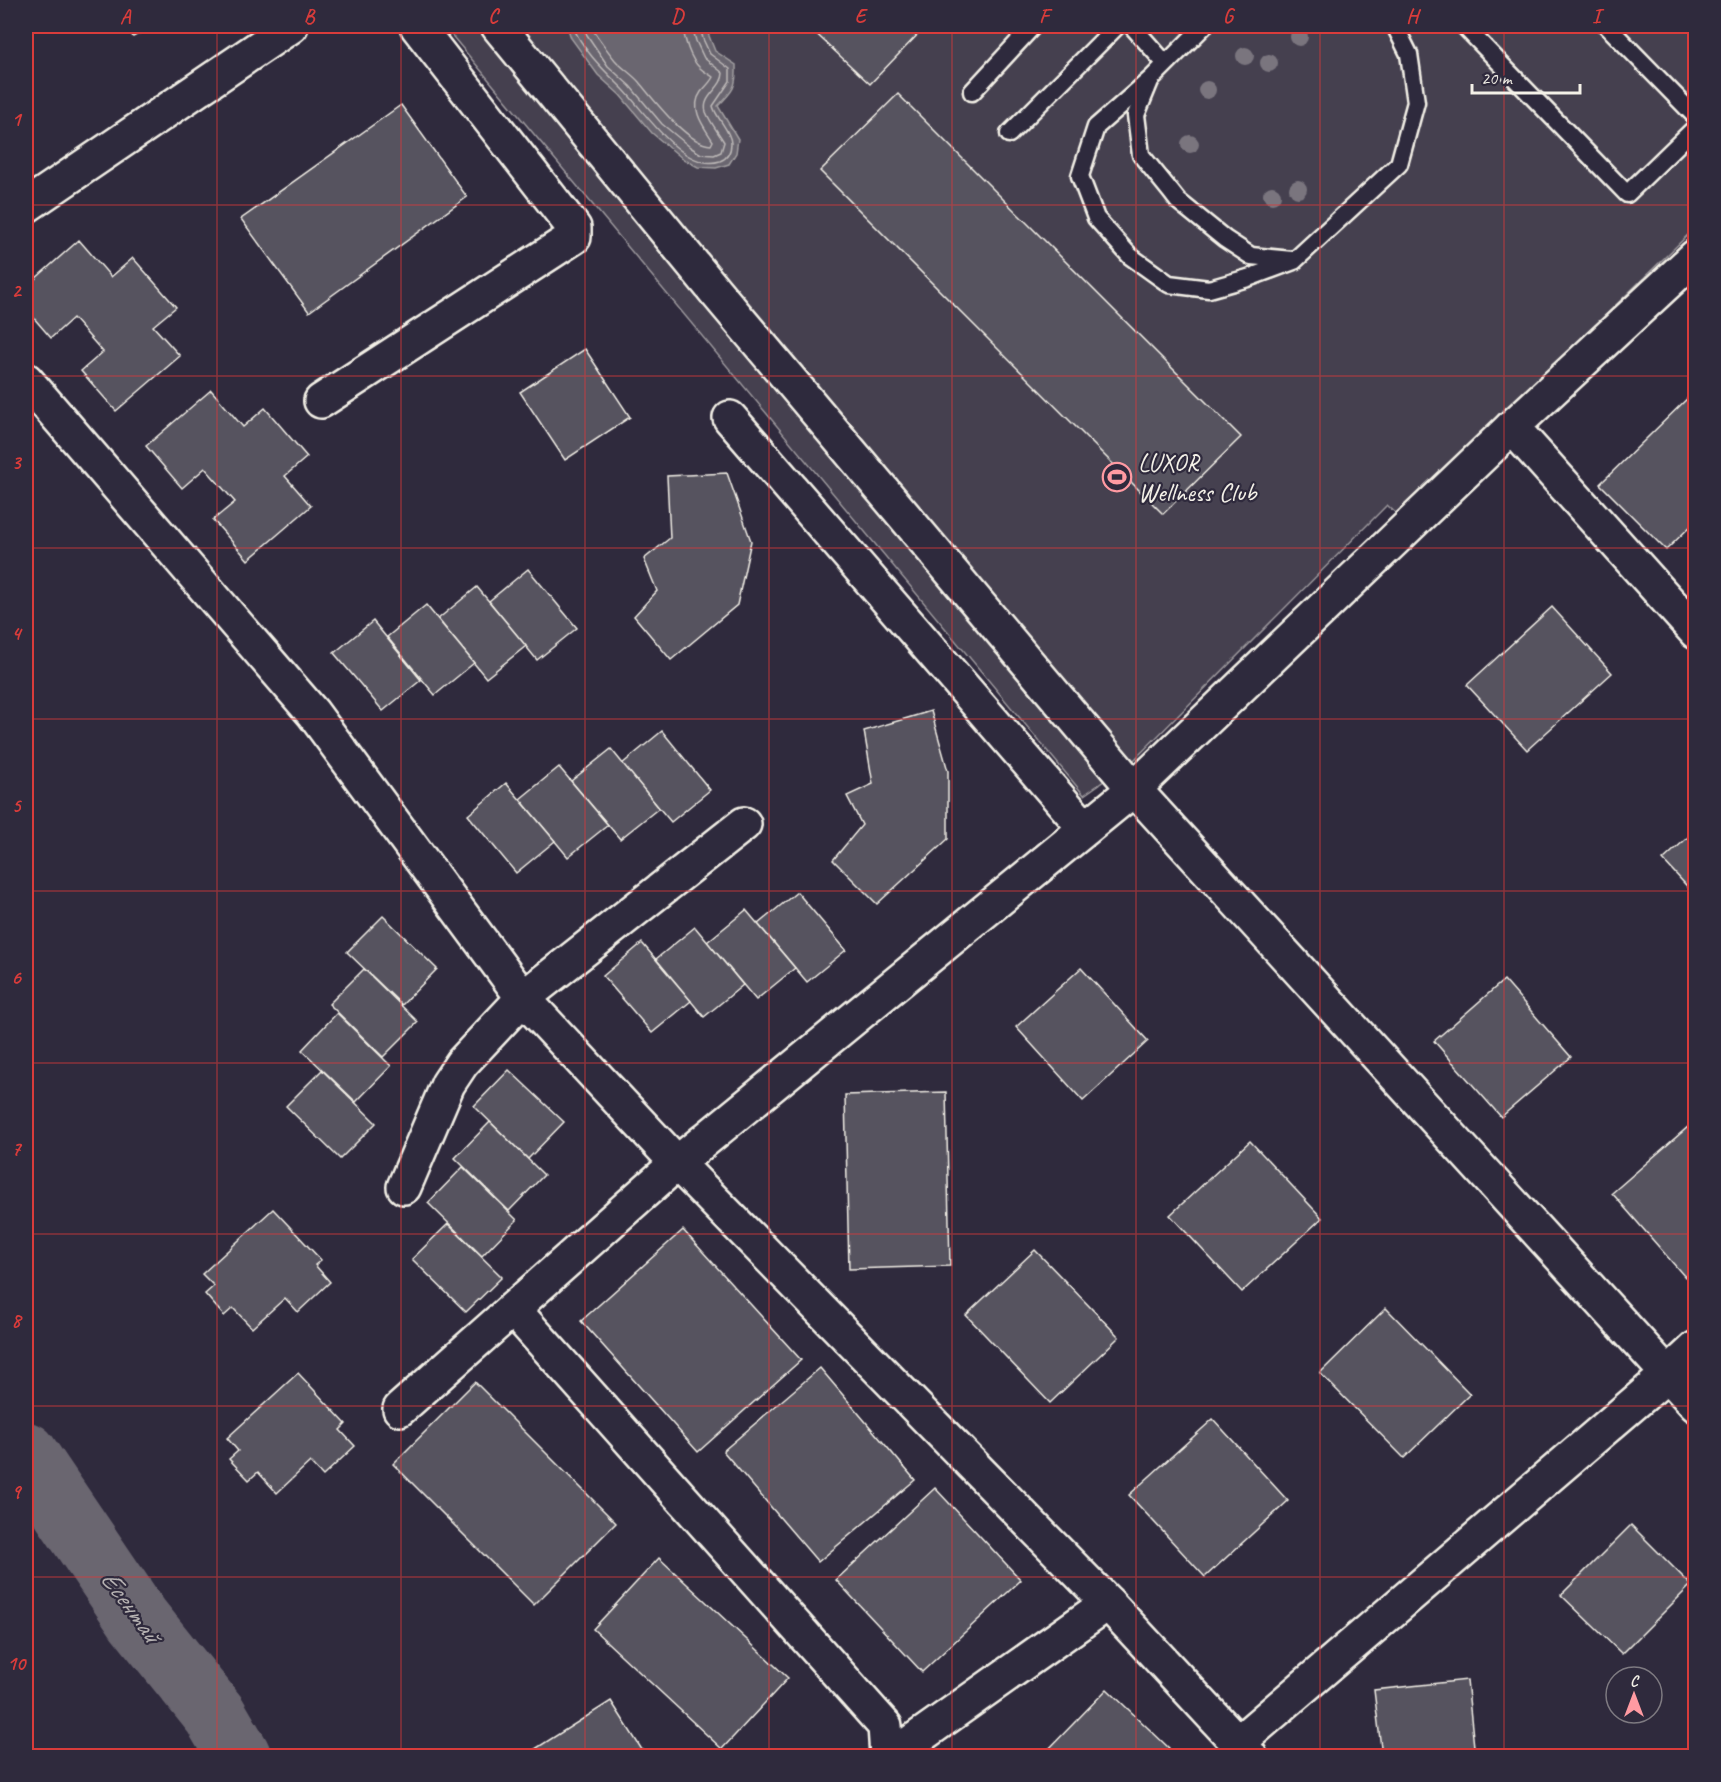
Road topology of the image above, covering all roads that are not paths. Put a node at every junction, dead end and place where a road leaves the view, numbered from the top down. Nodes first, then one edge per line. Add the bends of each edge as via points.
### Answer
1 (291, 26) edge
2 (417, 26) edge
3 (498, 26) edge
4 (1033, 26) edge
5 (1117, 26) edge
6 (1132, 26) edge
7 (1204, 26) edge
8 (1395, 26) edge
9 (1464, 26) edge
10 (1607, 26) edge
11 (1166, 63) junction
12 (1152, 78) junction
13 (972, 92) dead end
14 (1695, 117) edge
15 (1695, 127) edge
16 (1009, 134) dead end
17 (26, 206) edge
18 (1695, 256) edge
19 (1294, 261) junction
20 (26, 380) edge
21 (321, 401) dead end
22 (730, 418) dead end
23 (1512, 427) junction
24 (1695, 632) edge
25 (1134, 789) junction
26 (744, 824) dead end
27 (1085, 828) junction
28 (523, 998) junction
29 (677, 1163) junction
30 (404, 1187) dead end
31 (513, 1309) junction
32 (1695, 1348) edge
33 (1667, 1376) junction
34 (1695, 1406) edge
35 (400, 1409) dead end
36 (1108, 1603) junction
37 (1244, 1750) edge
38 (887, 1756) edge
39 (892, 1756) edge

1 - 17 street
2 - 21 street via 574,228 574,237
3 - 25 street
4 - 13 lane
5 - 16 lane
6 - 11 lane
7 - 11 lane
8 - 19 lane via 1409,54 1416,102 1399,164
9 - 15 lane via 1628,194
10 - 14 lane
11 - 12 lane
12 - 19 lane via 1136,115 1141,155 1178,201 1225,239 1251,256
12 - 19 lane via 1096,127 1080,176 1096,218 1130,256 1169,285 1209,289
18 - 23 street
20 - 28 street via 313,714
22 - 27 street
23 - 24 street
23 - 25 street
25 - 27 street
25 - 33 street
26 - 28 street
27 - 29 street
28 - 29 street
28 - 30 street via 462,1063 448,1084
29 - 31 street
29 - 36 street
31 - 35 street
31 - 38 street via 885,1726
32 - 33 street
33 - 34 street
33 - 37 street
36 - 37 street
36 - 39 street

